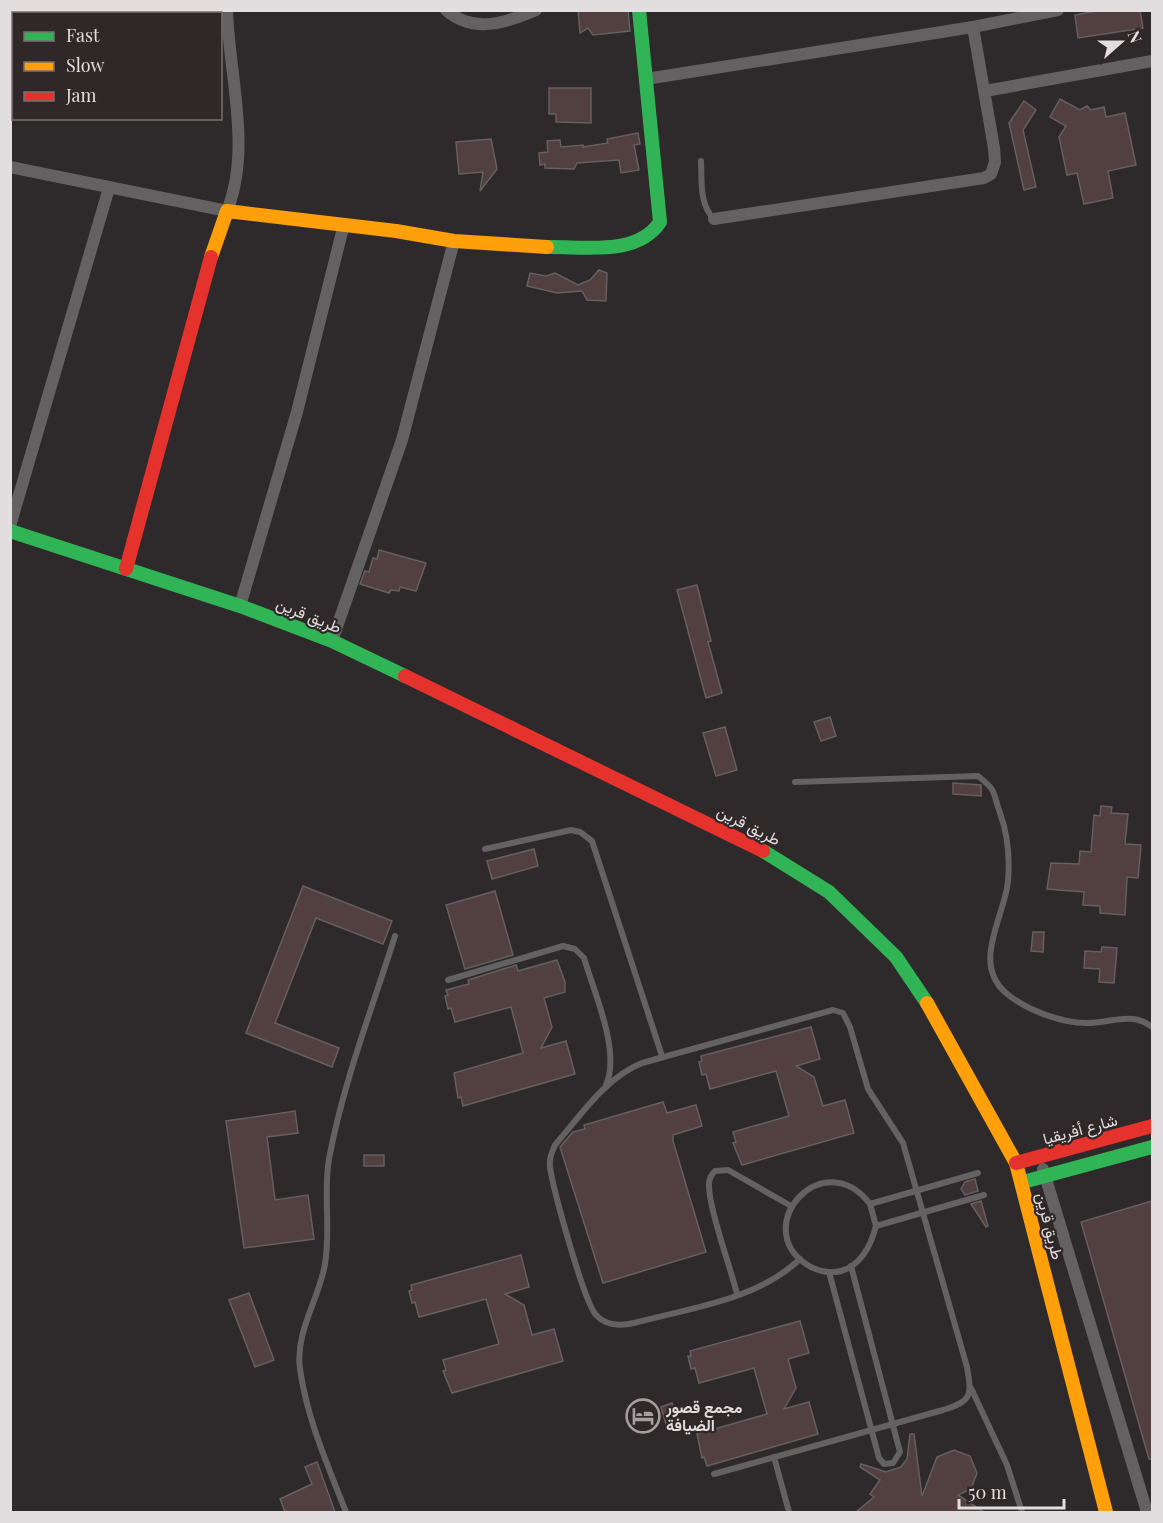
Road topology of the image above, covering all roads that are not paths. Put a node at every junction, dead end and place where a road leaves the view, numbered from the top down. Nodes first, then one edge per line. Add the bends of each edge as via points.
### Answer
1 (226, 10) edge
2 (446, 10) edge
3 (536, 10) edge
4 (639, 10) edge
5 (1058, 10) edge
6 (973, 27) junction
7 (1152, 61) edge
8 (646, 79) junction
9 (985, 91) junction
10 (701, 161) dead end
11 (10, 167) edge
12 (109, 188) junction
13 (227, 211) junction
14 (714, 219) joint
15 (344, 224) junction
16 (454, 241) junction
17 (10, 529) edge
18 (126, 569) junction
19 (240, 606) junction
20 (332, 641) junction
21 (795, 782) dead end
22 (485, 849) dead end
23 (395, 936) dead end
24 (448, 980) dead end
25 (1152, 1027) edge
26 (662, 1056) junction
27 (604, 1088) junction
28 (1152, 1126) edge
29 (1152, 1147) edge
30 (1040, 1156) junction
31 (1016, 1163) junction
32 (978, 1173) dead end
33 (1046, 1176) junction
34 (1023, 1182) junction
35 (917, 1190) junction
36 (984, 1196) dead end
37 (870, 1204) junction
38 (791, 1206) junction
39 (923, 1212) junction
40 (876, 1226) junction
41 (800, 1259) junction
42 (851, 1266) junction
43 (829, 1272) junction
44 (738, 1294) junction
45 (970, 1387) junction
46 (893, 1425) junction
47 (871, 1430) junction
48 (774, 1457) junction
49 (714, 1473) dead end
50 (346, 1512) edge
51 (789, 1512) edge
52 (1022, 1512) edge
53 (1106, 1512) edge
54 (1147, 1512) edge

1 - 13 street via 239,140 237,176
2 - 3 street via 458,21 494,25
4 - 8 street
5 - 6 street
6 - 8 street
6 - 9 street
7 - 9 street
8 - 16 street via 660,222 652,235 630,245 525,248
9 - 14 street via 995,162 991,174 984,178
10 - 14 lane via 702,192 707,212
11 - 12 street
12 - 13 street
12 - 17 street
13 - 15 street
13 - 18 street via 208,264
15 - 16 street
15 - 19 street via 297,412
16 - 20 street via 402,440
17 - 18 street, طريق قرين
18 - 19 street, طريق قرين
19 - 20 street, طريق قرين
20 - 31 street, طريق قرين via 751,843 829,892 896,957 923,996
21 - 25 lane via 978,776 994,789 1007,839 1008,883 990,954 997,983 1032,1009 1072,1022 1133,1018
22 - 26 lane via 571,830 592,841
23 - 50 lane via 335,1128 329,1162 325,1263 299,1351 315,1432
24 - 27 lane via 563,946 575,949 585,958 611,1056 612,1068
26 - 27 lane via 632,1067
26 - 35 lane via 832,1010 843,1013 868,1089 903,1143
27 - 44 lane via 555,1145 550,1165 591,1309 604,1322 624,1325
28 - 30 street, شارع أفريقيا
29 - 33 street
30 - 31 street, شارع أفريقيا
30 - 33 street
31 - 34 street, طريق قرين
32 - 35 lane
33 - 34 street
33 - 54 street
34 - 53 street, طريق قرين
35 - 37 lane
35 - 39 lane
36 - 39 lane
37 - 38 lane via 855,1189 832,1182 807,1189
37 - 40 lane
38 - 41 lane via 786,1228 788,1240
38 - 44 lane via 728,1170 715,1171 710,1177 712,1204
39 - 40 lane
39 - 45 lane
40 - 42 lane via 872,1242
41 - 43 lane
41 - 44 lane via 769,1283
42 - 43 lane
42 - 46 lane
43 - 47 lane
45 - 46 lane via 968,1398 959,1405
45 - 52 lane via 1007,1465
46 - 47 lane
46 - 47 lane via 900,1452 894,1464 881,1462
47 - 48 lane
48 - 49 lane
48 - 51 lane

